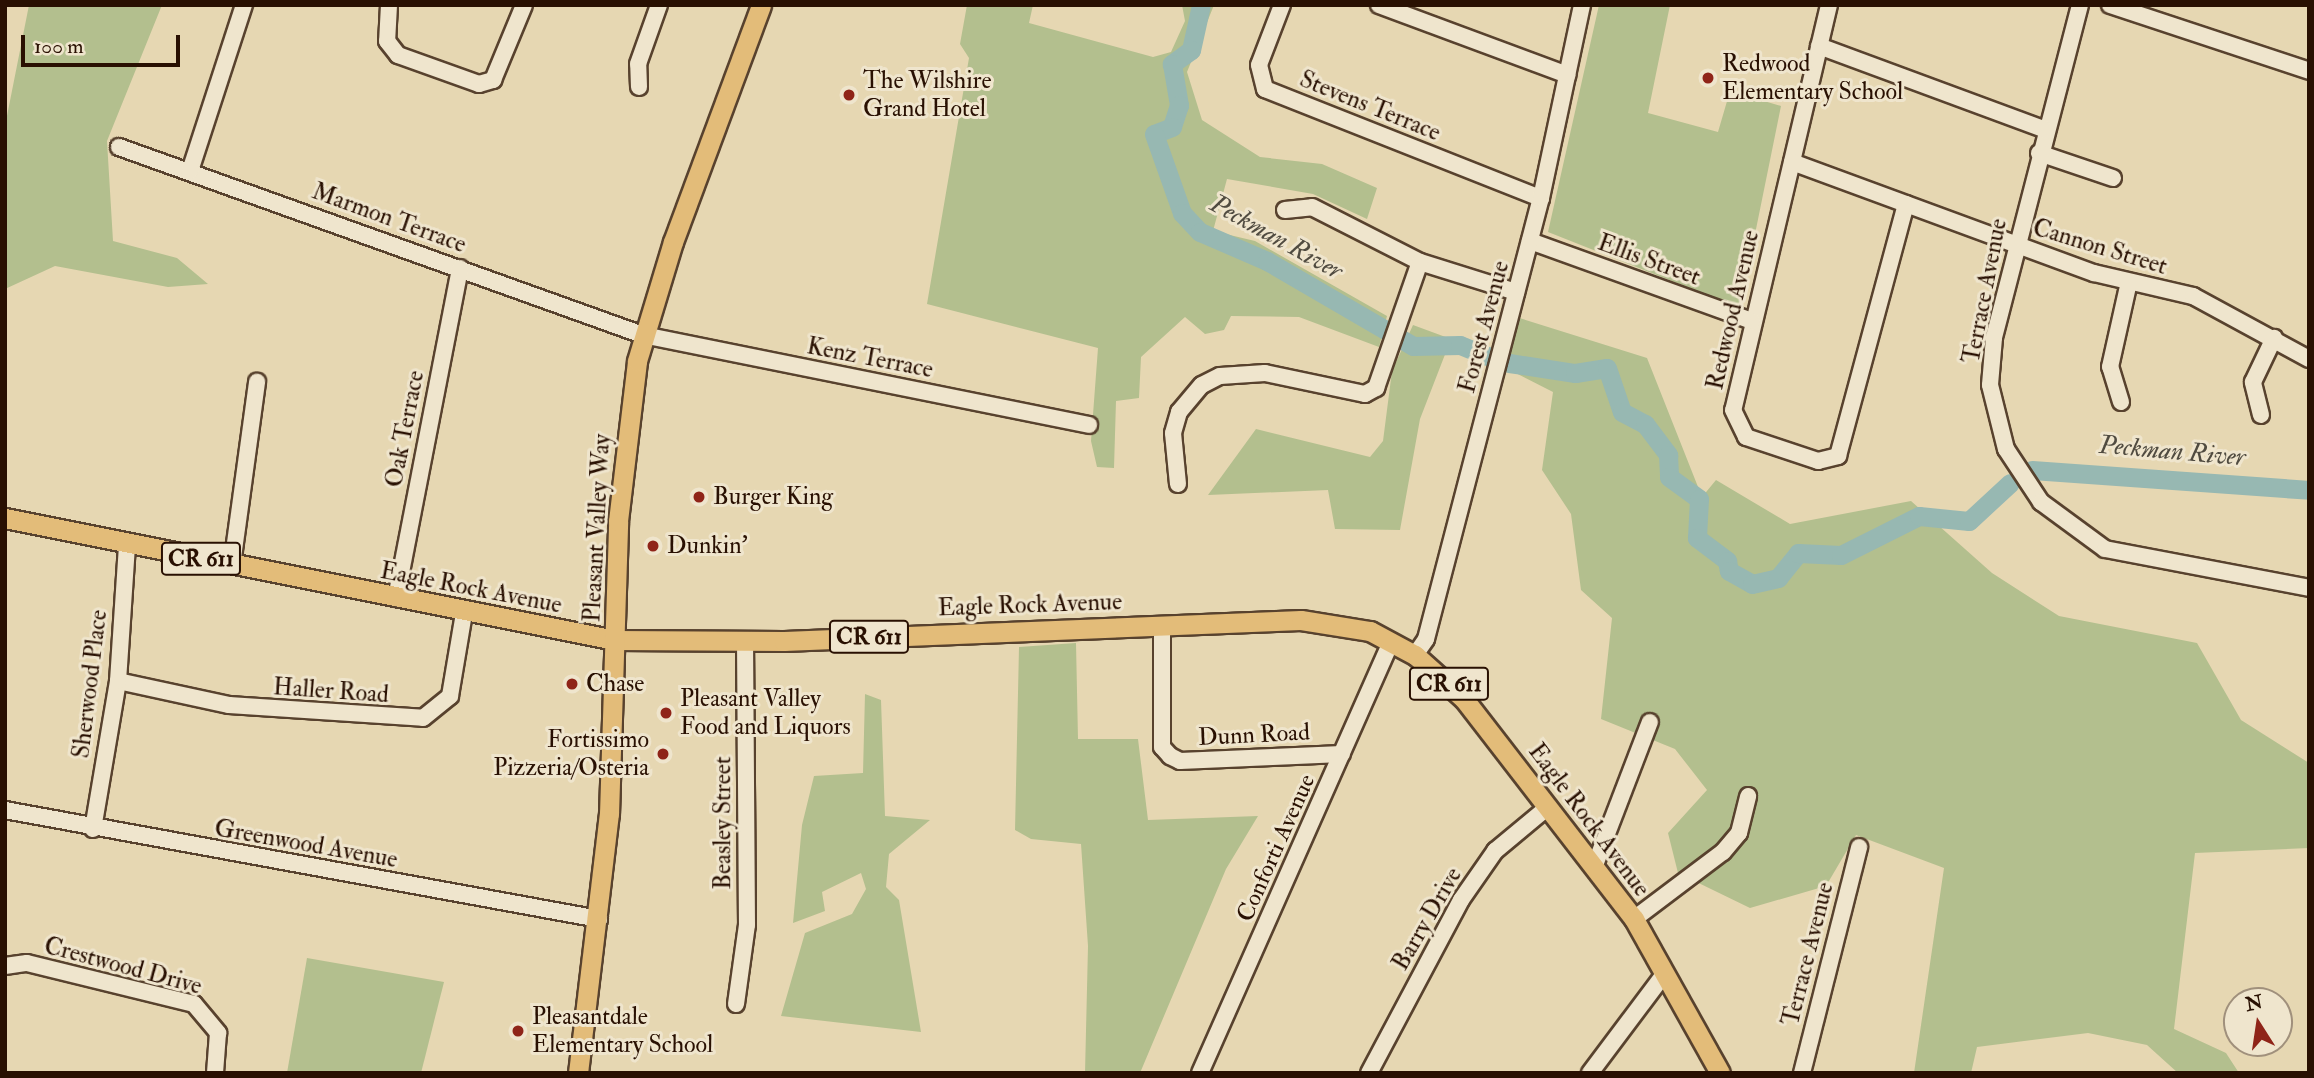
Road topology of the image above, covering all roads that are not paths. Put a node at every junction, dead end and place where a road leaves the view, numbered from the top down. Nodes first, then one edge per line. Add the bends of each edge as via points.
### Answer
1 (244, 5) edge
2 (389, 5) edge
3 (524, 5) edge
4 (659, 5) edge
5 (761, 5) edge
6 (1282, 5) edge
7 (1379, 5) edge
8 (1582, 5) edge
9 (1829, 5) edge
10 (2080, 5) edge
11 (2110, 5) edge
12 (1819, 46) junction
13 (2309, 71) edge
14 (1567, 75) junction
15 (639, 87) dead end
16 (2046, 130) junction
17 (118, 147) dead end
18 (2039, 153) junction
19 (1792, 162) junction
20 (190, 171) junction
21 (2113, 178) dead end
22 (1541, 198) junction
23 (1906, 204) junction
24 (1285, 210) dead end
25 (1530, 241) junction
26 (2016, 246) junction
27 (1420, 262) junction
28 (460, 268) junction
29 (2129, 282) junction
30 (1516, 292) junction
31 (1752, 321) junction
32 (643, 335) junction
33 (2274, 338) junction
34 (2309, 359) edge
35 (257, 382) dead end
36 (2121, 402) dead end
37 (2261, 415) dead end
38 (1089, 425) dead end
39 (1178, 484) dead end
40 (5, 518) edge
41 (127, 544) junction
42 (232, 565) junction
43 (2309, 588) edge
44 (396, 598) junction
45 (464, 613) junction
46 (1162, 625) junction
47 (615, 640) junction
48 (1391, 641) junction
49 (745, 642) junction
50 (1415, 655) junction
51 (118, 681) junction
52 (1650, 722) dead end
53 (1342, 754) junction
54 (1748, 796) dead end
55 (1548, 807) junction
56 (5, 810) edge
57 (93, 829) junction
58 (1859, 847) dead end
59 (1595, 865) junction
60 (599, 919) junction
61 (1634, 919) junction
62 (5, 965) edge
63 (1665, 973) junction
64 (736, 1004) dead end
65 (215, 1073) edge
66 (578, 1073) edge
67 (1200, 1073) edge
68 (1369, 1073) edge
69 (1590, 1073) edge
70 (1720, 1073) edge
71 (1802, 1073) edge

1 - 20 street
2 - 3 street via 387,41 398,55 479,84 494,80
4 - 15 street via 638,64
5 - 32 main road, Pleasant Valley Way
6 - 22 street, Stevens Terrace via 1259,65 1265,89
7 - 14 street
8 - 14 street, Forest Avenue
9 - 12 street, Redwood Avenue
10 - 16 street, Terrace Avenue
11 - 13 street
12 - 16 street
12 - 19 street, Redwood Avenue
14 - 22 street, Forest Avenue
16 - 18 street, Terrace Avenue
17 - 20 street, Marmon Terrace
18 - 21 street
18 - 26 street, Terrace Avenue
19 - 23 street, Cannon Street
19 - 31 street, Redwood Avenue
20 - 28 street, Marmon Terrace
22 - 25 street, Forest Avenue
23 - 26 street, Cannon Street
23 - 31 street, Redwood Avenue via 1838,456 1818,460 1738,431 1733,410
24 - 27 street via 1312,207
25 - 30 street, Forest Avenue
25 - 31 street, Ellis Street
26 - 29 street, Cannon Street
26 - 43 street, Terrace Avenue via 1994,338 1990,386 2006,449 2041,502 2068,528 2126,557
27 - 30 street
27 - 39 street via 1379,384 1365,394 1265,373 1220,376 1202,385 1179,412 1173,433
28 - 32 street, Marmon Terrace
28 - 44 street, Oak Terrace
29 - 33 street, Cannon Street via 2193,296
29 - 36 street via 2110,367
30 - 50 street, Forest Avenue via 1426,639
32 - 38 street, Kenz Terrace
32 - 47 main road, Pleasant Valley Way via 624,443
33 - 34 street, Cannon Street
33 - 37 street via 2253,382
35 - 42 street
40 - 41 main road, Eagle Rock Avenue / CR 611
41 - 42 main road, Eagle Rock Avenue / CR 611
41 - 51 street, Sherwood Place
42 - 44 main road, Eagle Rock Avenue / CR 611
44 - 45 main road, Eagle Rock Avenue / CR 611
45 - 47 main road, Eagle Rock Avenue / CR 611
45 - 51 street, Haller Road via 450,696 424,718 229,705
46 - 48 main road, Eagle Rock Avenue / CR 611 via 1318,621
46 - 49 main road, Eagle Rock Avenue / CR 611
46 - 53 street, Dunn Road via 1163,747 1170,756
47 - 49 main road, Eagle Rock Avenue / CR 611
47 - 60 main road, Pleasant Valley Way
48 - 50 main road, Eagle Rock Avenue / CR 611
48 - 53 street, Conforti Avenue
49 - 64 street, Beasley Street via 747,925
50 - 55 main road, Eagle Rock Avenue / CR 611 via 1464,699
51 - 57 street, Sherwood Place
52 - 59 street
53 - 67 street, Conforti Avenue
54 - 61 street via 1739,833 1723,852
55 - 59 main road, Eagle Rock Avenue / CR 611
55 - 68 street, Barry Drive via 1495,851 1461,900
56 - 57 street, Greenwood Avenue
57 - 60 street, Greenwood Avenue
58 - 71 street, Terrace Avenue
59 - 61 main road, Eagle Rock Avenue / CR 611
60 - 66 main road, Pleasant Valley Way
61 - 63 main road, Eagle Rock Avenue / CR 611
62 - 65 street, Crestwood Drive via 27,963 194,1004 218,1033
63 - 69 street
63 - 70 main road, Eagle Rock Avenue / CR 611

